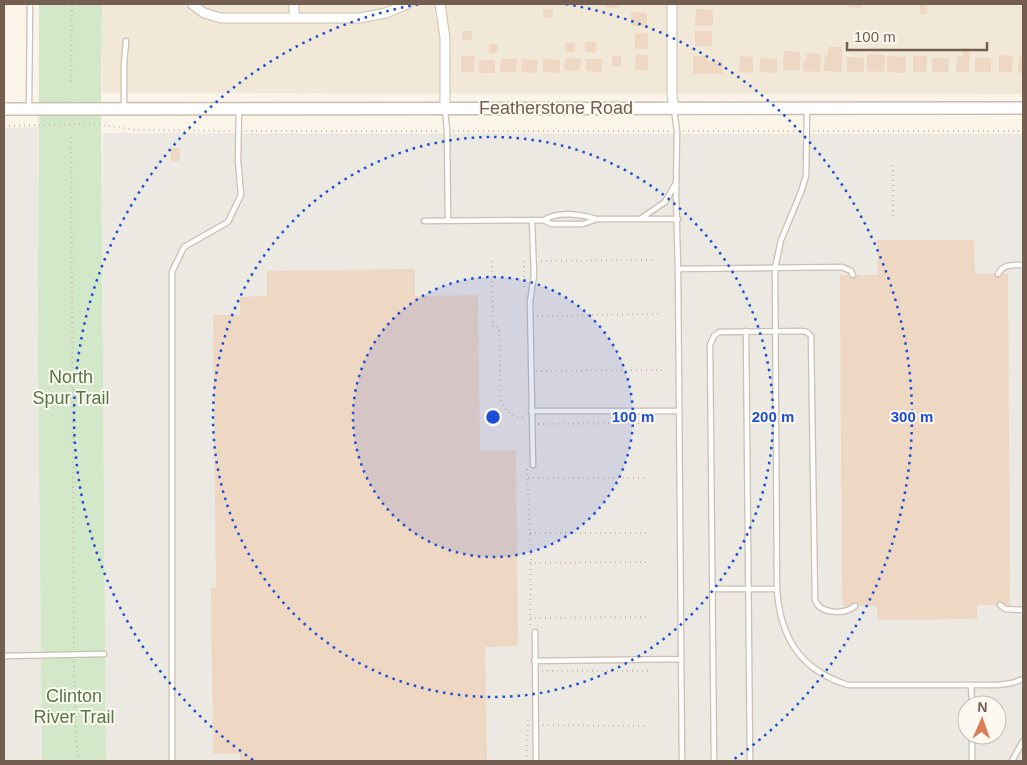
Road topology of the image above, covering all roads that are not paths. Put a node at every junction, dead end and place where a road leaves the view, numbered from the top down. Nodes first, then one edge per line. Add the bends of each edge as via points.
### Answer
1 (30, 4) edge
2 (192, 4) edge
3 (294, 4) edge
4 (407, 4) edge
5 (440, 4) edge
6 (672, 4) edge
7 (294, 18) junction
8 (126, 41) dead end
9 (4, 108) edge
10 (29, 108) junction
11 (124, 108) junction
12 (239, 108) junction
13 (445, 108) junction
14 (674, 108) junction
15 (807, 108) junction
16 (1023, 108) edge
17 (677, 182) junction
18 (678, 219) junction
19 (532, 220) junction
20 (544, 220) junction
21 (597, 220) junction
22 (640, 220) junction
23 (424, 221) dead end
24 (448, 221) junction
25 (1023, 265) edge
26 (775, 268) junction
27 (678, 269) junction
28 (998, 274) dead end
29 (853, 275) dead end
30 (746, 331) junction
31 (775, 331) junction
32 (531, 411) junction
33 (679, 411) junction
34 (533, 465) dead end
35 (712, 589) junction
36 (748, 589) junction
37 (777, 589) junction
38 (1000, 605) dead end
39 (855, 606) dead end
40 (1023, 610) edge
41 (533, 633) road end
42 (104, 654) dead end
43 (4, 656) edge
44 (681, 659) junction
45 (534, 661) junction
46 (1023, 679) edge
47 (971, 685) junction
48 (972, 695) edge
49 (1023, 741) edge
50 (972, 745) edge
51 (172, 761) edge
52 (536, 761) edge
53 (682, 761) edge
54 (714, 761) edge
55 (750, 761) edge
56 (972, 761) edge
57 (1012, 761) edge

1 - 10 lane
2 - 7 street via 208,15 222,18
3 - 7 street
4 - 7 street via 369,17
5 - 13 street
6 - 14 street
8 - 11 lane
9 - 10 street, Featherstone Road
10 - 11 street, Featherstone Road
11 - 12 street, Featherstone Road
12 - 13 street, Featherstone Road
12 - 51 lane via 241,195 228,222 184,247 172,272
13 - 14 street, Featherstone Road
13 - 24 lane
14 - 15 street, Featherstone Road
14 - 17 lane
15 - 16 street, Featherstone Road
15 - 26 lane via 806,176 781,240
17 - 18 lane
17 - 22 lane via 665,202
18 - 22 lane
18 - 27 lane
19 - 20 lane
19 - 24 lane
19 - 32 lane
20 - 21 lane via 551,224 583,224
20 - 21 lane via 551,215 583,214
21 - 22 lane
23 - 24 lane
25 - 28 lane via 1009,265
26 - 27 lane
26 - 29 lane via 842,267
26 - 31 lane
27 - 33 lane
30 - 31 lane
30 - 35 lane via 719,332 710,345
30 - 36 lane
31 - 37 lane
31 - 39 lane via 801,330 807,332 813,341 816,605 828,611 845,611
32 - 33 lane
32 - 34 lane
33 - 44 lane
35 - 36 lane
35 - 54 lane
36 - 37 lane
36 - 55 lane
37 - 47 lane via 780,618 792,646 813,667 837,681 861,686
38 - 40 lane via 1005,609
41 - 45 lane
42 - 43 lane
44 - 45 lane
44 - 53 lane
45 - 52 lane
46 - 47 lane via 1005,684
47 - 48 lane
49 - 57 lane
50 - 56 lane

